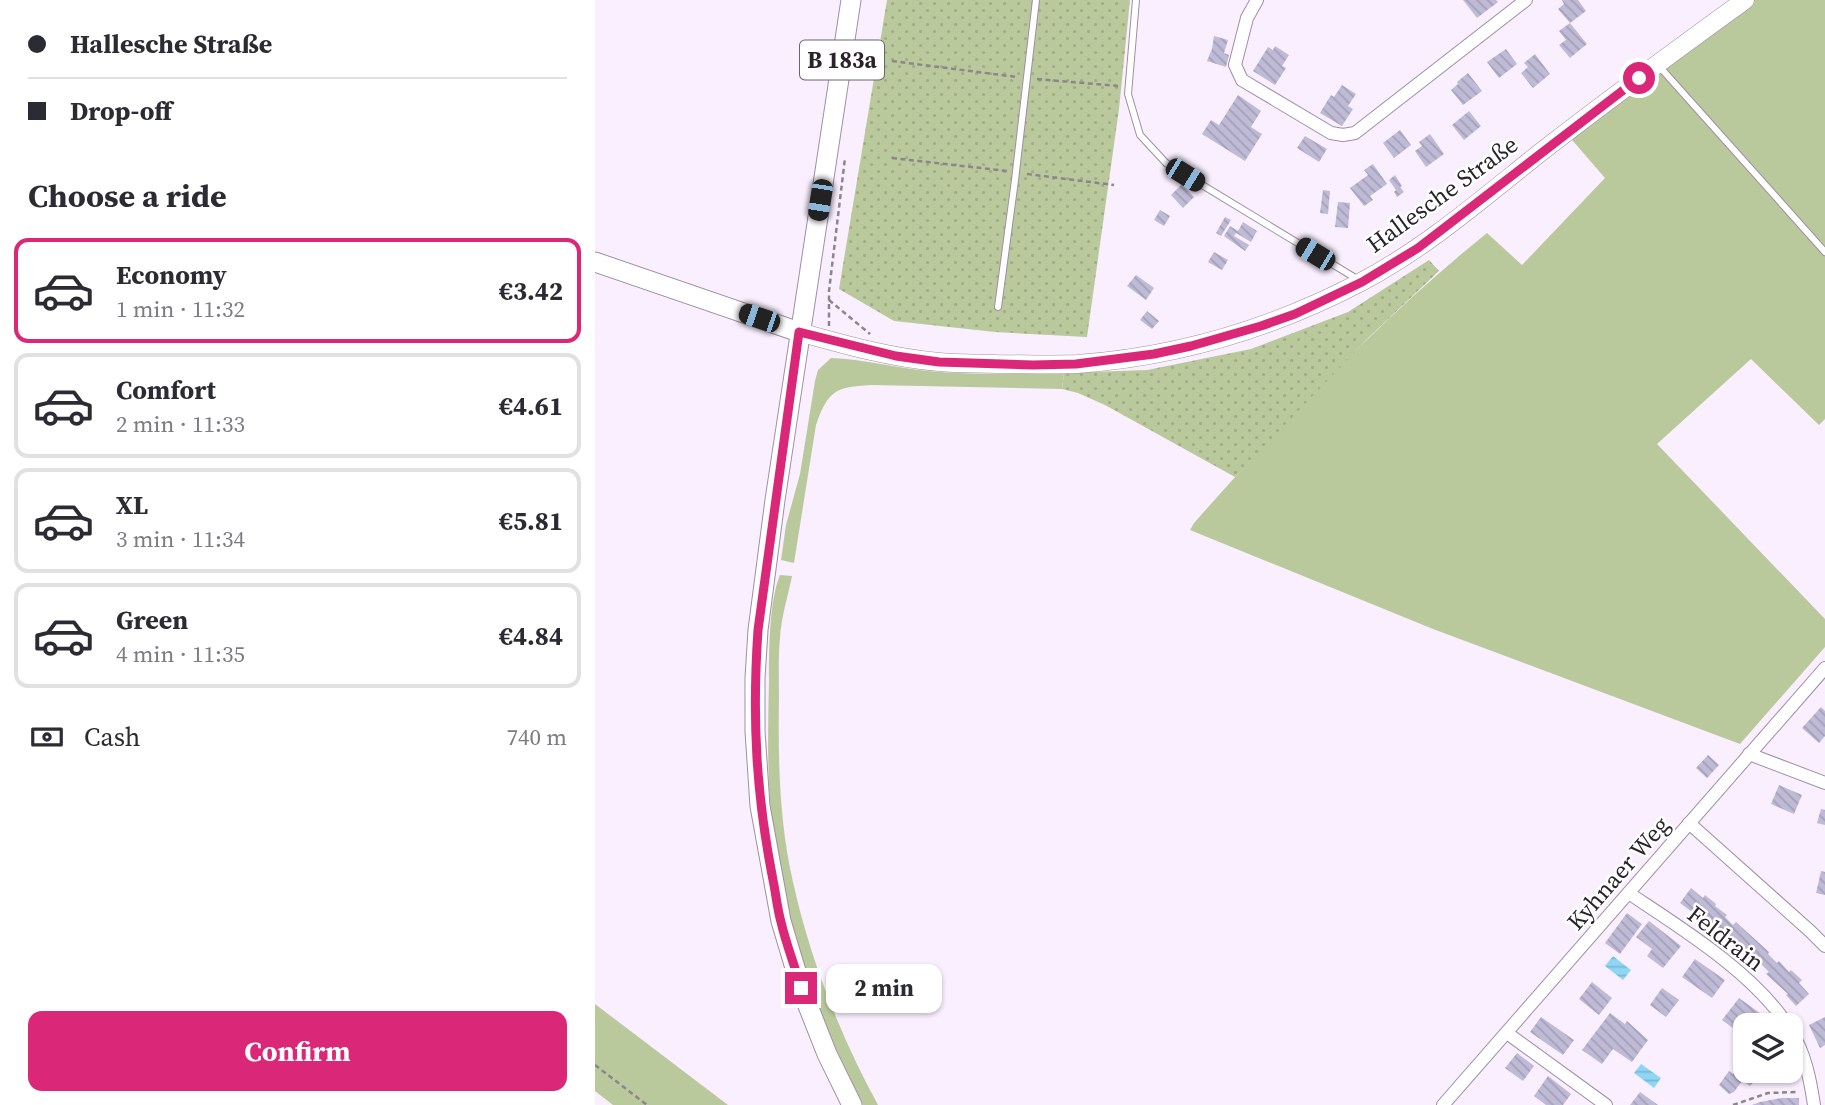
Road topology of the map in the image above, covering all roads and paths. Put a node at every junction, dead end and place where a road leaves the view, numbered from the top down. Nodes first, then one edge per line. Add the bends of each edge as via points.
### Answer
1 (851, 0) edge
2 (1036, 0) edge
3 (1136, 0) edge
4 (1257, 0) edge
5 (1526, 0) edge
6 (1745, 0) edge
7 (892, 61) dead end
8 (1657, 64) junction
9 (1027, 78) junction
10 (1124, 87) dead end
11 (846, 155) dead end
12 (892, 158) dead end
13 (1016, 172) junction
14 (1114, 185) dead end
15 (1825, 252) edge
16 (595, 262) edge
17 (1362, 282) junction
18 (829, 300) junction
19 (998, 307) dead end
20 (799, 332) junction
21 (827, 339) junction
22 (891, 354) junction
23 (1825, 668) edge
24 (1749, 754) junction
25 (1825, 783) edge
26 (1689, 823) junction
27 (1630, 894) junction
28 (1825, 946) edge
29 (1779, 1013) edge
30 (1507, 1033) junction
31 (1803, 1054) edge
32 (595, 1065) edge
33 (1813, 1098) edge
34 (1597, 1102) edge
35 (647, 1105) edge
36 (852, 1105) edge
37 (1443, 1105) edge
38 (1733, 1105) edge

1 - 20 main road, B 183a
2 - 9 lane
3 - 17 lane via 1128,94 1140,135 1166,163
4 - 5 street via 1247,18 1235,65 1242,80 1331,133 1343,135 1355,133
6 - 8 street, Hallesche Straße
7 - 9 path
8 - 15 lane
8 - 17 street, Hallesche Straße via 1418,248
9 - 10 path
9 - 13 lane
11 - 18 path
12 - 13 path
13 - 14 path
13 - 19 lane
16 - 20 main road
17 - 22 street, Hallesche Straße via 1261,326 1154,354 1076,364 939,362
18 - 21 path
18 - 22 path
20 - 21 street, Hallesche Straße
20 - 36 main road via 758,630 755,730 760,806 781,921 827,1054
21 - 22 street, Hallesche Straße
23 - 24 street, Kyhnaer Weg
24 - 25 street
24 - 26 street, Kyhnaer Weg
26 - 27 street, Kyhnaer Weg
26 - 28 street
27 - 29 street, Feldrain via 1736,971
27 - 30 street, Kyhnaer Weg
30 - 34 street
30 - 37 street, Kyhnaer Weg
31 - 33 street, Feldrain
32 - 35 path
33 - 38 path via 1768,1093

